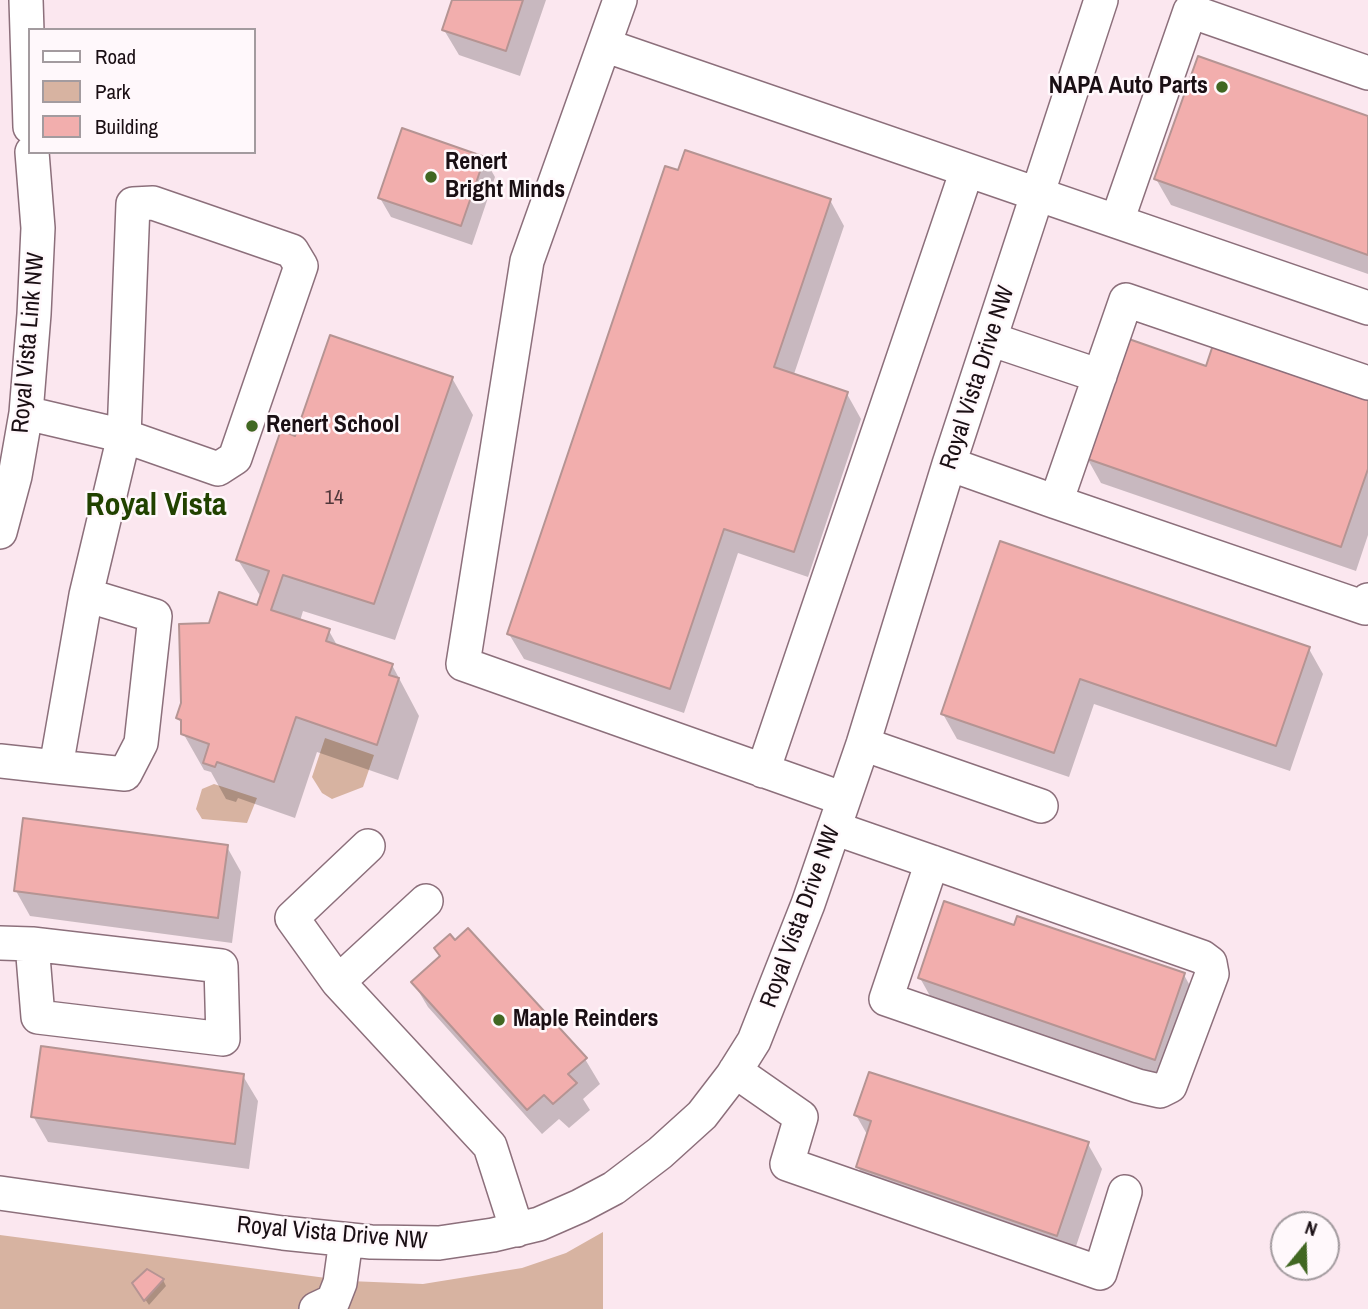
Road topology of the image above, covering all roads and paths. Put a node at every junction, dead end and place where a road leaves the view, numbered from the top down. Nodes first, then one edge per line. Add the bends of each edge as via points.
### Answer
1 (26, 0) edge
2 (620, 0) edge
3 (1101, 0) edge
4 (604, 45) junction
5 (1368, 73) edge
6 (19, 114) edge
7 (32, 154) edge
8 (967, 170) junction
9 (1038, 195) junction
10 (1117, 221) junction
11 (1368, 308) edge
12 (990, 339) junction
13 (1100, 376) junction
14 (1368, 383) edge
15 (16, 430) edge
16 (124, 436) junction
17 (949, 464) junction
18 (1056, 502) junction
19 (0, 532) edge
20 (86, 594) junction
21 (1368, 600) edge
22 (863, 744) junction
23 (0, 761) edge
24 (56, 768) junction
25 (763, 771) junction
26 (1041, 806) dead end
27 (839, 814) junction
28 (368, 846) dead end
29 (932, 862) junction
30 (426, 901) dead end
31 (16, 944) edge
32 (338, 982) junction
33 (735, 1071) junction
34 (1125, 1192) dead end
35 (0, 1193) edge
36 (517, 1230) junction
37 (346, 1240) junction
38 (316, 1309) edge

1 - 6 street
2 - 4 street
3 - 9 street, Royal Vista Drive NW
4 - 8 street
4 - 25 street via 527,261 463,664
5 - 10 street via 1190,12
7 - 15 street, Royal Vista Link NW via 37,228 34,314
8 - 9 street
8 - 25 street
9 - 10 street
9 - 12 street, Royal Vista Drive NW
10 - 11 street
12 - 13 street
12 - 17 street, Royal Vista Drive NW
13 - 14 street via 1126,300
13 - 18 street
15 - 16 street
15 - 19 street, Royal Vista Link NW via 15,476
16 - 16 street via 218,469 234,458 301,265 292,251 153,202 133,204
16 - 20 street
17 - 18 street
17 - 22 street, Royal Vista Drive NW
18 - 21 street via 1365,608
20 - 24 street
20 - 24 street via 155,616 141,743 125,774
22 - 26 street
22 - 27 street, Royal Vista Drive NW
23 - 24 street
25 - 27 street
27 - 29 street
27 - 33 street, Royal Vista Drive NW via 770,1003
28 - 32 street via 292,918
29 - 29 street via 1210,963 1212,974 1170,1086 1160,1091 1138,1086 886,999
30 - 32 street
31 - 31 street via 221,966 223,1039 38,1017
32 - 36 street via 490,1146
33 - 34 street via 801,1117 787,1164 1100,1273
33 - 36 street, Royal Vista Drive NW via 702,1115 614,1188 549,1220
35 - 37 street, Royal Vista Drive NW
36 - 37 street, Royal Vista Drive NW via 439,1243
37 - 38 street via 333,1301

